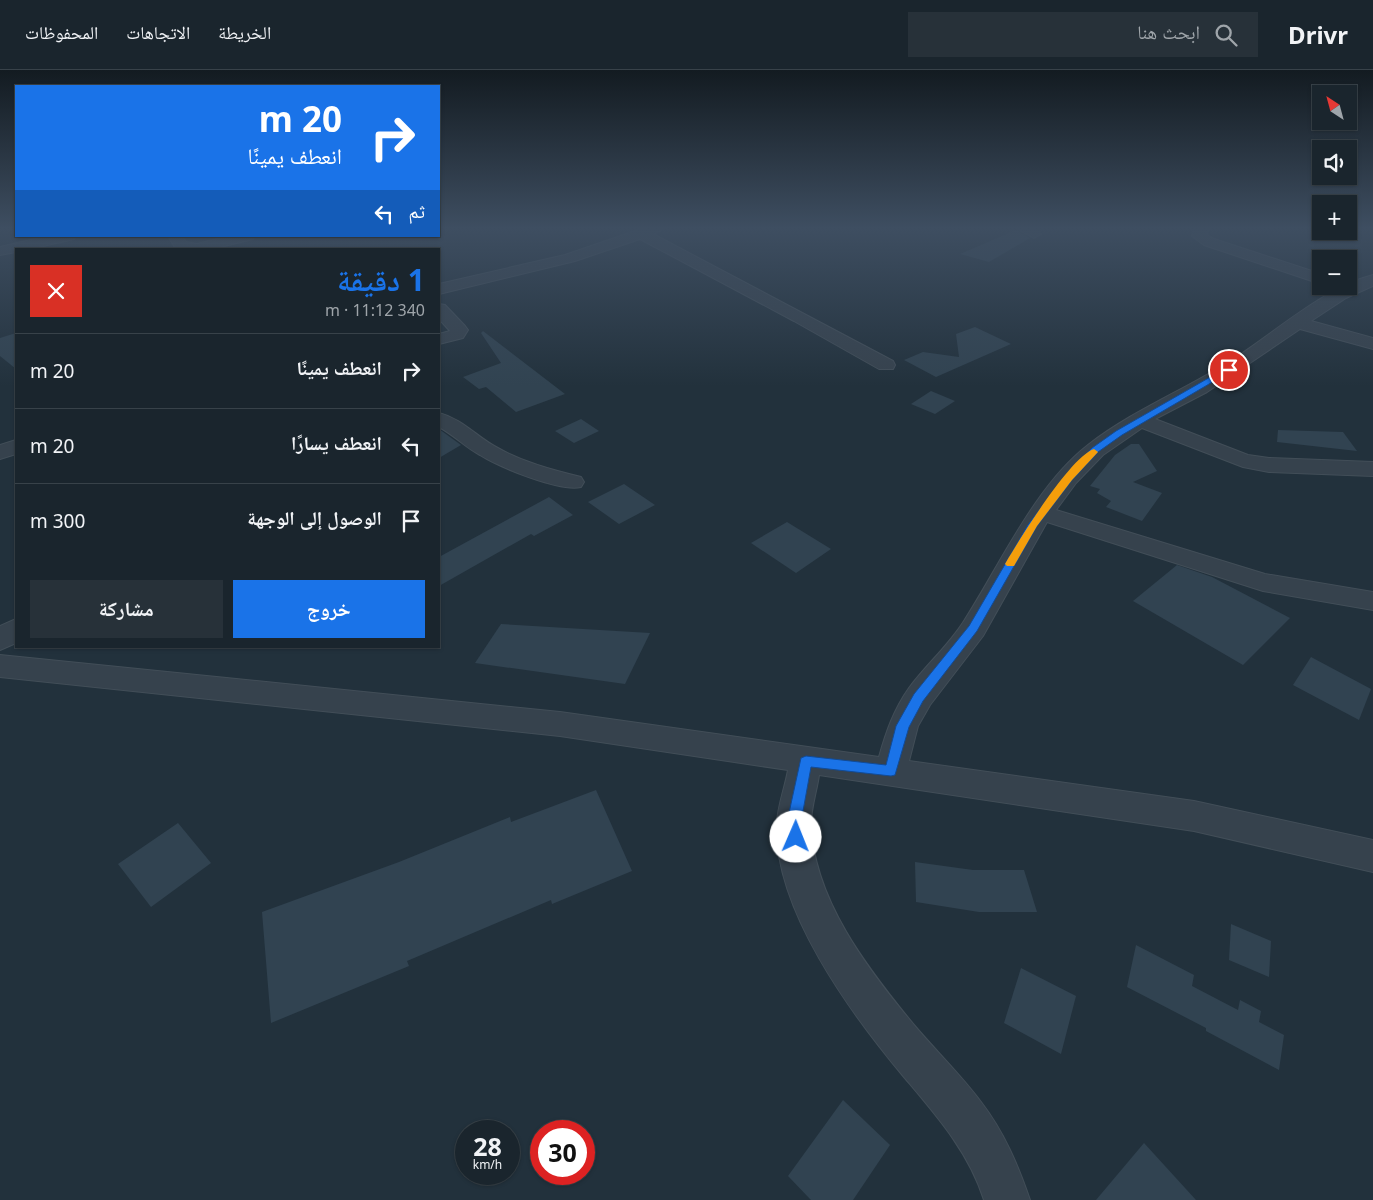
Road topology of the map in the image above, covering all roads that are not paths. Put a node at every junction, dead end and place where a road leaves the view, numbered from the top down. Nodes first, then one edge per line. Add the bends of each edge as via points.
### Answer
1 (476, 281) edge
2 (731, 281) edge
3 (440, 289) edge
4 (1341, 295) edge
5 (440, 310) edge
6 (1298, 323) junction
7 (440, 340) edge
8 (1373, 344) edge
9 (886, 365) dead end
10 (440, 419) edge
11 (1140, 420) junction
12 (1373, 468) edge
13 (573, 482) dead end
14 (1043, 512) junction
15 (1373, 601) edge
16 (15, 630) edge
17 (0, 640) edge
18 (0, 666) edge
19 (806, 761) junction
20 (891, 771) junction
21 (1373, 856) edge
22 (1007, 1200) edge

1 - 3 street
2 - 9 street
4 - 6 street
5 - 7 street via 459,330 457,334
6 - 8 street
6 - 11 street via 1200,388
10 - 13 street via 456,426 492,454 544,475
11 - 12 street via 1243,460 1270,465
11 - 14 street via 1095,450 1068,478
14 - 15 street via 1264,582
14 - 20 street via 973,629 919,697 903,726
16 - 17 street
18 - 19 street via 560,724
19 - 20 street
19 - 22 street via 794,822 799,867 816,916 848,968 899,1039 966,1118 997,1169
20 - 21 street via 1194,816

